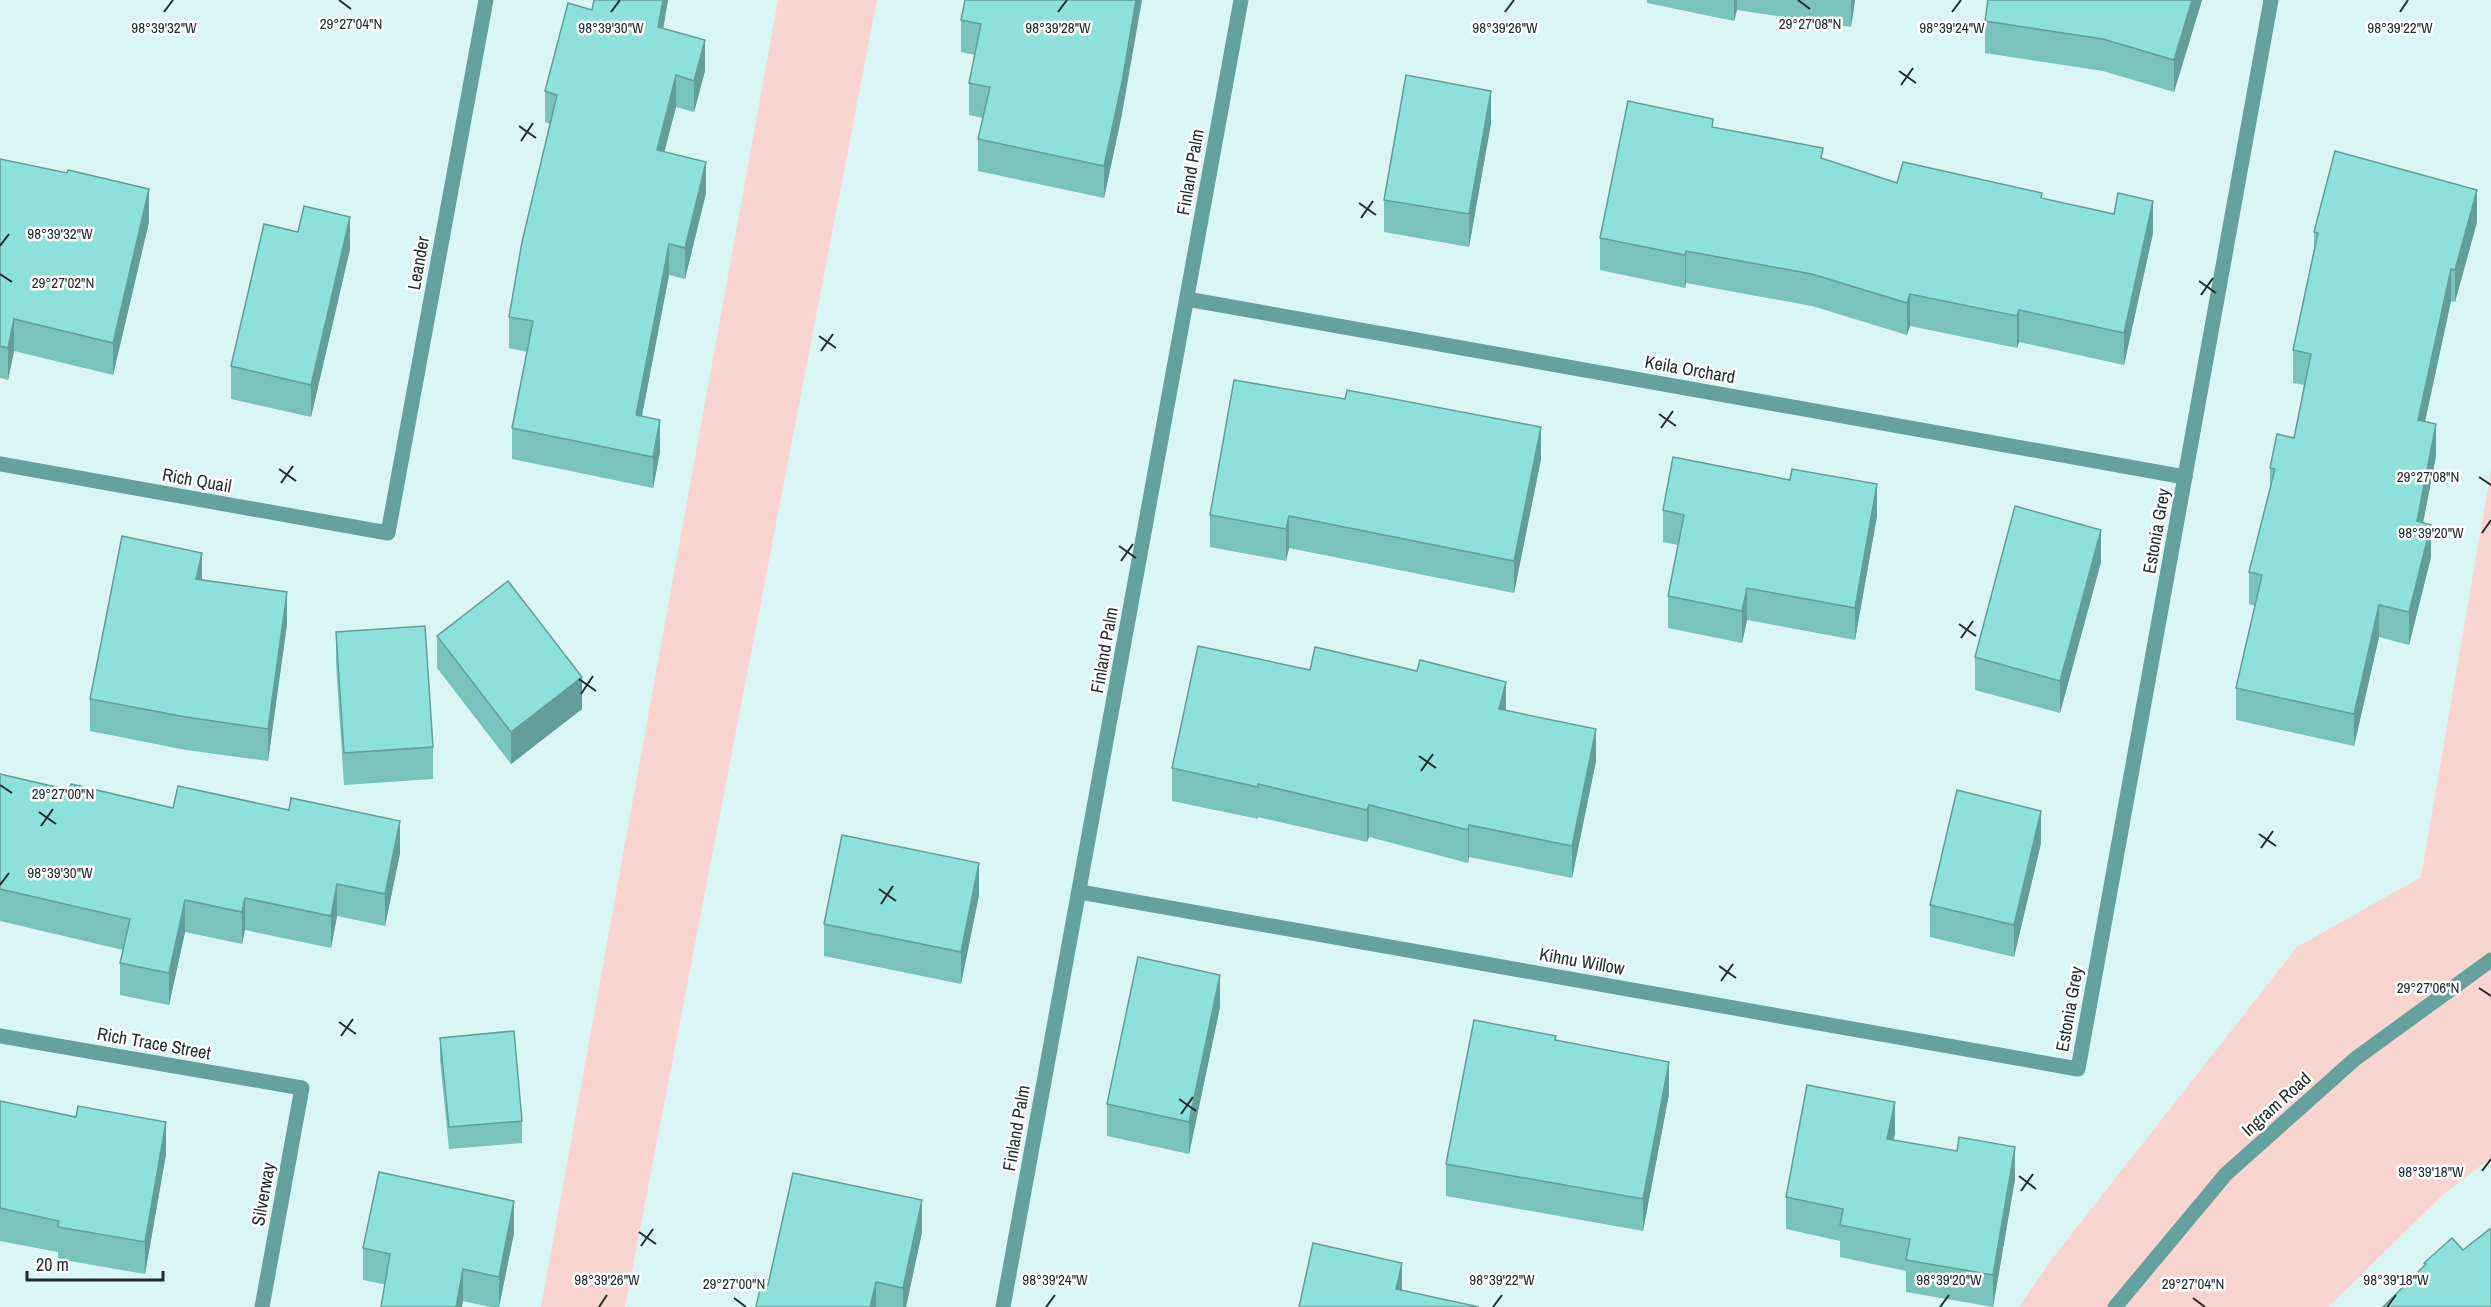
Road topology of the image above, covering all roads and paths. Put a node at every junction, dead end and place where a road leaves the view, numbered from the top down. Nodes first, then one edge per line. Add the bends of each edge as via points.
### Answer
1 (486, 0) edge
2 (1241, 0) edge
3 (2271, 0) edge
4 (1187, 299) junction
5 (0, 464) edge
6 (2185, 477) junction
7 (388, 533) joint
8 (1080, 892) junction
9 (2491, 960) edge
10 (0, 1036) edge
11 (2078, 1069) joint
12 (302, 1088) joint
13 (262, 1307) edge
14 (1003, 1307) edge
15 (2115, 1307) edge

1 - 7 street, Leander
2 - 4 street, Finland Palm
3 - 6 street, Estonia Grey
4 - 6 street, Keila Orchard
4 - 8 street, Finland Palm
5 - 7 street, Rich Quail
6 - 11 street, Estonia Grey
8 - 11 street, Kihnu Willow
8 - 14 street, Finland Palm
9 - 15 street, Ingram Road via 2355,1059 2226,1174
10 - 12 street, Rich Trace Street
12 - 13 street, Silverway

